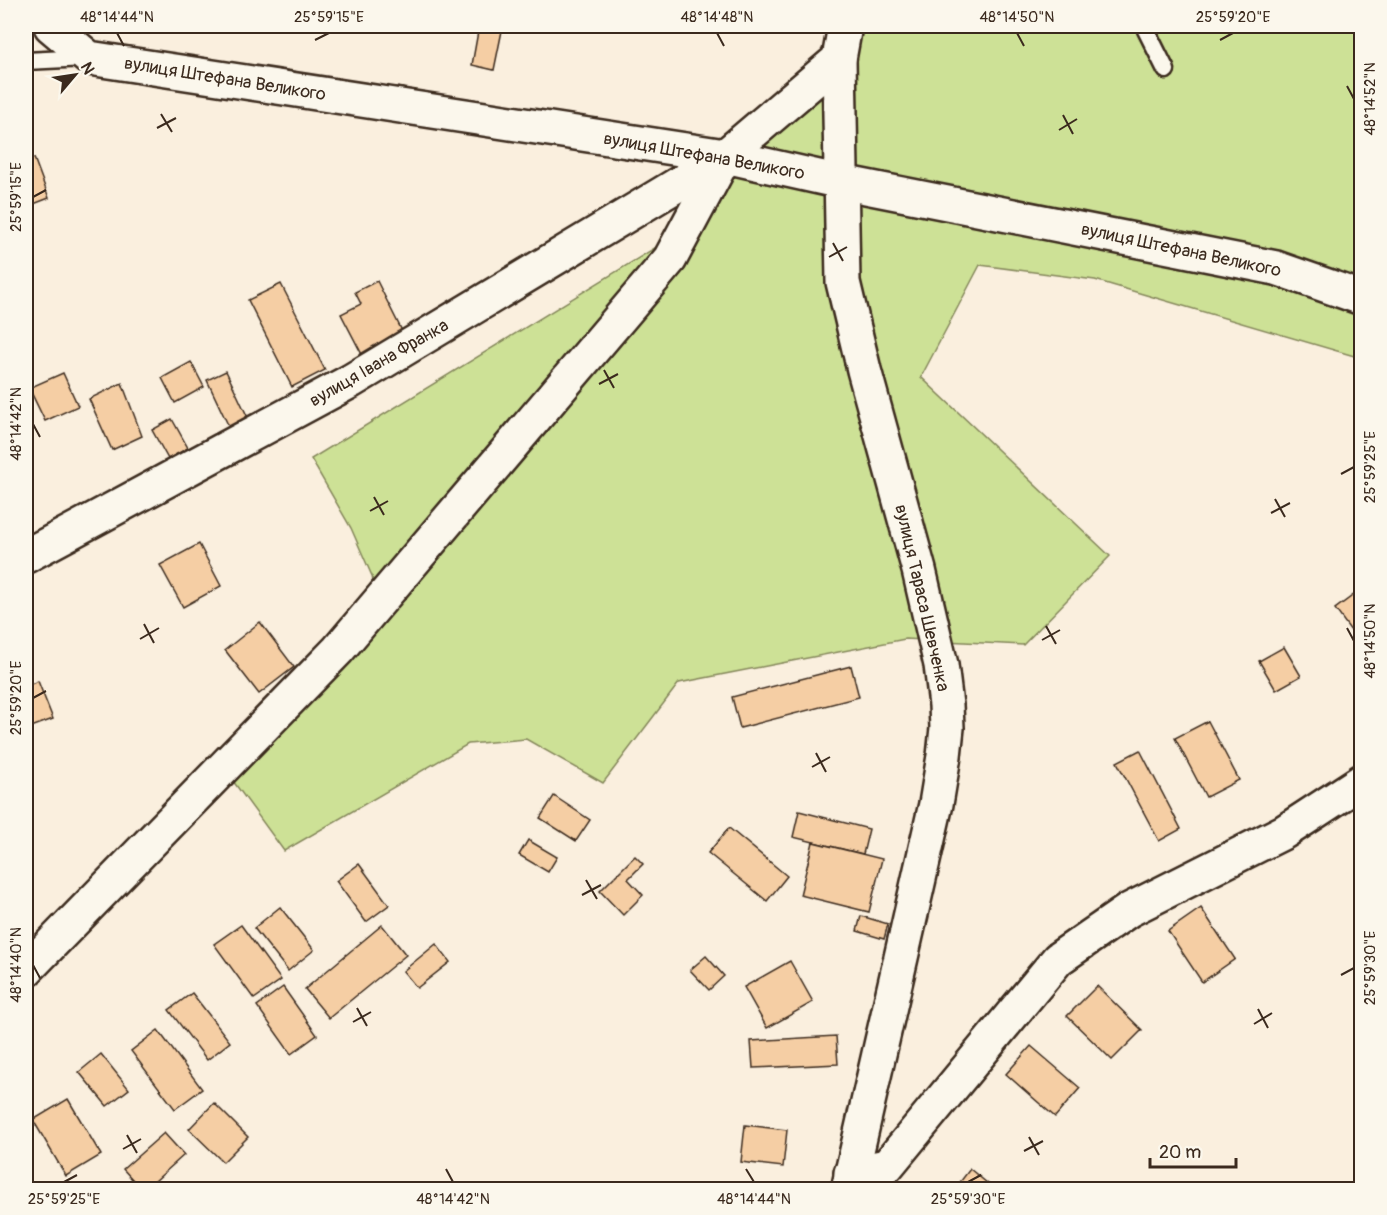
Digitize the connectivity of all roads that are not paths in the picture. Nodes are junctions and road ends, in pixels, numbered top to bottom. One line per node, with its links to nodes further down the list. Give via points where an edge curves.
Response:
1 (51, 26): 5 (street)
2 (93, 26): 5 (street)
3 (845, 26): 6 (street, вулиця Тараса Шевченка)
4 (1145, 26): 8 (lane)
5 (90, 58): 7 (lane); 9 (street, вулиця Штефана Великого)
6 (839, 59): 9 (street); 10 (street, вулиця Тараса Шевченка)
7 (26, 61)
8 (1166, 70)
9 (725, 156): 10 (street, вулиця Штефана Великого); 12 (street, вулиця Івана Франка, via 351,381); 14 (street, via 670,259 338,650)
10 (841, 182): 11 (street, вулиця Штефана Великого, via 1276,268); 15 (street, вулиця Тараса Шевченка, via 843,282 932,622 946,716 936,804)
11 (1362, 298)
12 (26, 556)
13 (1362, 781): 15 (street, via 1284,832 1129,910 1058,959 887,1166)
14 (26, 970)
15 (857, 1184)

